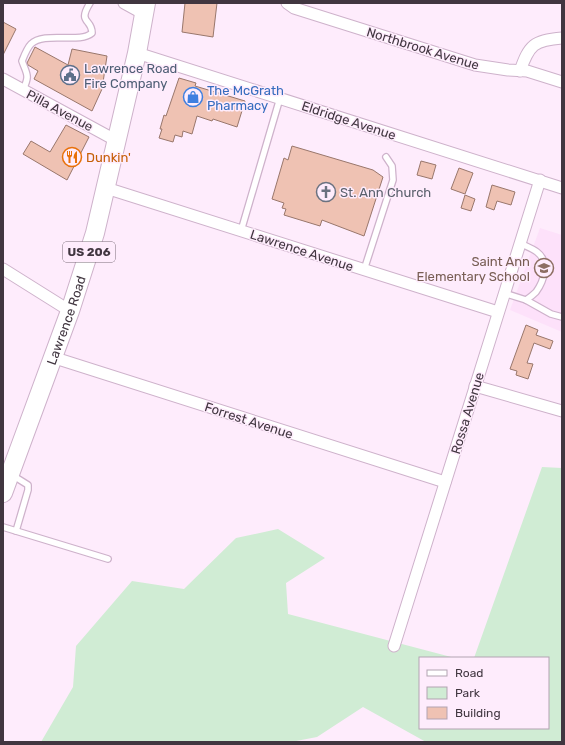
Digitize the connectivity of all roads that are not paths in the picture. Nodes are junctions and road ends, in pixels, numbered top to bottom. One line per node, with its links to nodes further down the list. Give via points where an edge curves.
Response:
1 (90, 3): 10 (lane, via 85,12 85,20 92,29 90,35 48,38 31,45 22,61 28,79)
2 (124, 3): 4 (street)
3 (287, 3): 7 (street, Northbrook Avenue, via 294,8 475,65)
4 (145, 8): 6 (main road, Lawrence Road / US 206)
5 (562, 38): 7 (street, via 541,41 532,46)
6 (137, 53): 11 (street, Eldridge Avenue); 12 (main road, Lawrence Road / US 206)
7 (520, 70): 9 (street, Northbrook Avenue)
8 (3, 80): 10 (street, Pilla Avenue)
9 (562, 82)
10 (23, 90): 12 (street, Pilla Avenue)
11 (280, 98): 14 (street, Eldridge Avenue); 17 (lane)
12 (117, 142): 15 (main road, Lawrence Road / US 206)
13 (386, 157): 20 (lane, via 392,166 393,180)
14 (540, 180): 16 (street, Eldridge Avenue); 18 (street, Rossa Avenue)
15 (106, 188): 17 (street, Lawrence Avenue); 23 (main road, Lawrence Road / US 206, via 95,233)
16 (562, 188)
17 (241, 231): 20 (street, Lawrence Avenue)
18 (520, 243): 21 (street, Rossa Avenue); 22 (lane, via 537,252 542,258 545,271 535,293)
19 (3, 269): 23 (street)
20 (364, 270): 24 (street, Lawrence Avenue)
21 (504, 293): 22 (lane); 24 (street, Rossa Avenue)
22 (526, 300): 25 (lane)
23 (70, 311): 26 (main road, Lawrence Road / US 206)
24 (498, 312): 27 (street, Rossa Avenue)
25 (562, 317)
26 (52, 358): 29 (main road, Lawrence Road / US 206); 30 (street, Forrest Avenue)
27 (475, 386): 28 (street); 30 (street, Rossa Avenue)
28 (562, 411)
29 (10, 474): 31 (main road, Lawrence Road / US 206); 33 (lane, via 28,485)
30 (445, 482): 35 (street, Rossa Avenue)
31 (3, 493)
32 (3, 527): 33 (lane)
33 (16, 531): 34 (lane)
34 (108, 559)
35 (394, 646)

